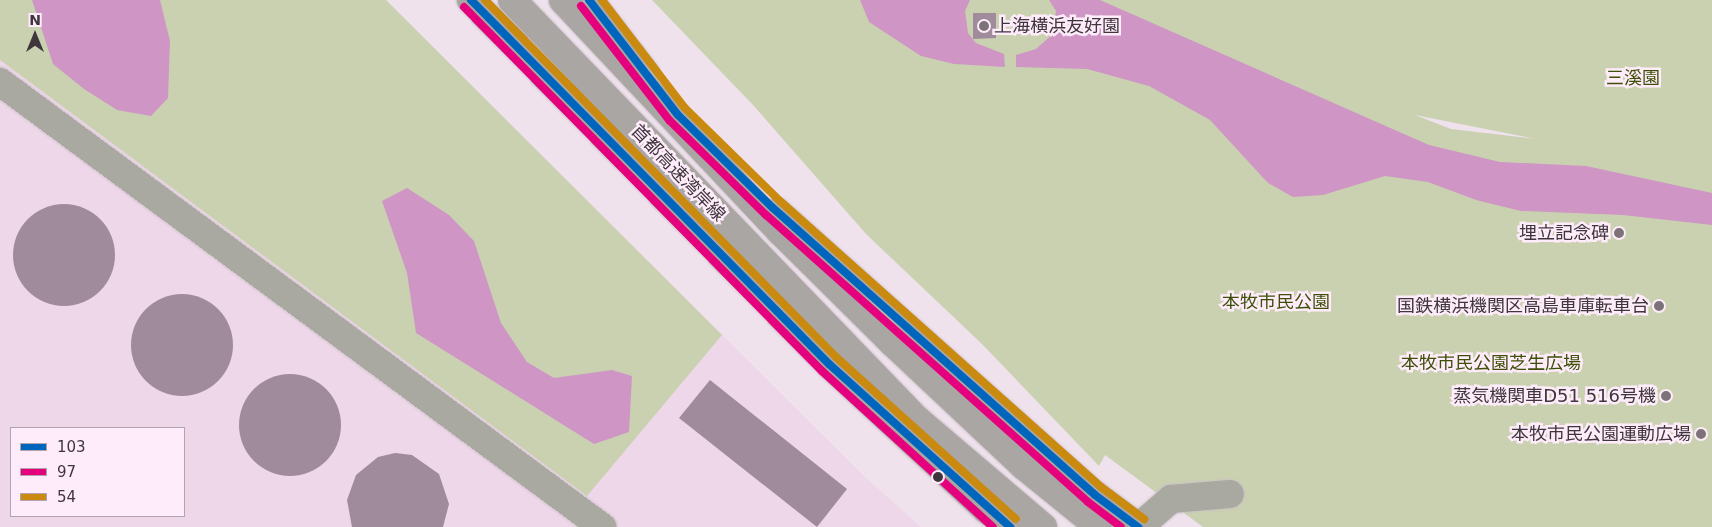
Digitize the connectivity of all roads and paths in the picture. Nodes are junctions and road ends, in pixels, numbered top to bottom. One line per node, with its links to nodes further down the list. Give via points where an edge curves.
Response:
1 (471, 0): 7 (highway)
2 (507, 0): 7 (highway)
3 (512, 0): 13 (highway, 首都高速湾岸線, via 916,419)
4 (564, 0): 5 (highway, bridge); 8 (highway, 首都高速湾岸線, bridge, via 780,231)
5 (590, 13): 10 (highway, via 678,115 773,208)
6 (0, 82): 11 (lane)
7 (627, 160): 12 (highway, via 829,364 986,509)
8 (892, 342): 15 (highway, 首都高速湾岸線, bridge, via 1024,466); 16 (highway, bridge, via 940,374 1028,456)
9 (1230, 494): 17 (lane, via 1171,499)
10 (1095, 495): 14 (lane); 17 (highway)
11 (602, 527)
12 (1010, 527)
13 (1043, 527)
14 (1072, 527)
15 (1099, 527)
16 (1119, 527)
17 (1139, 527)

